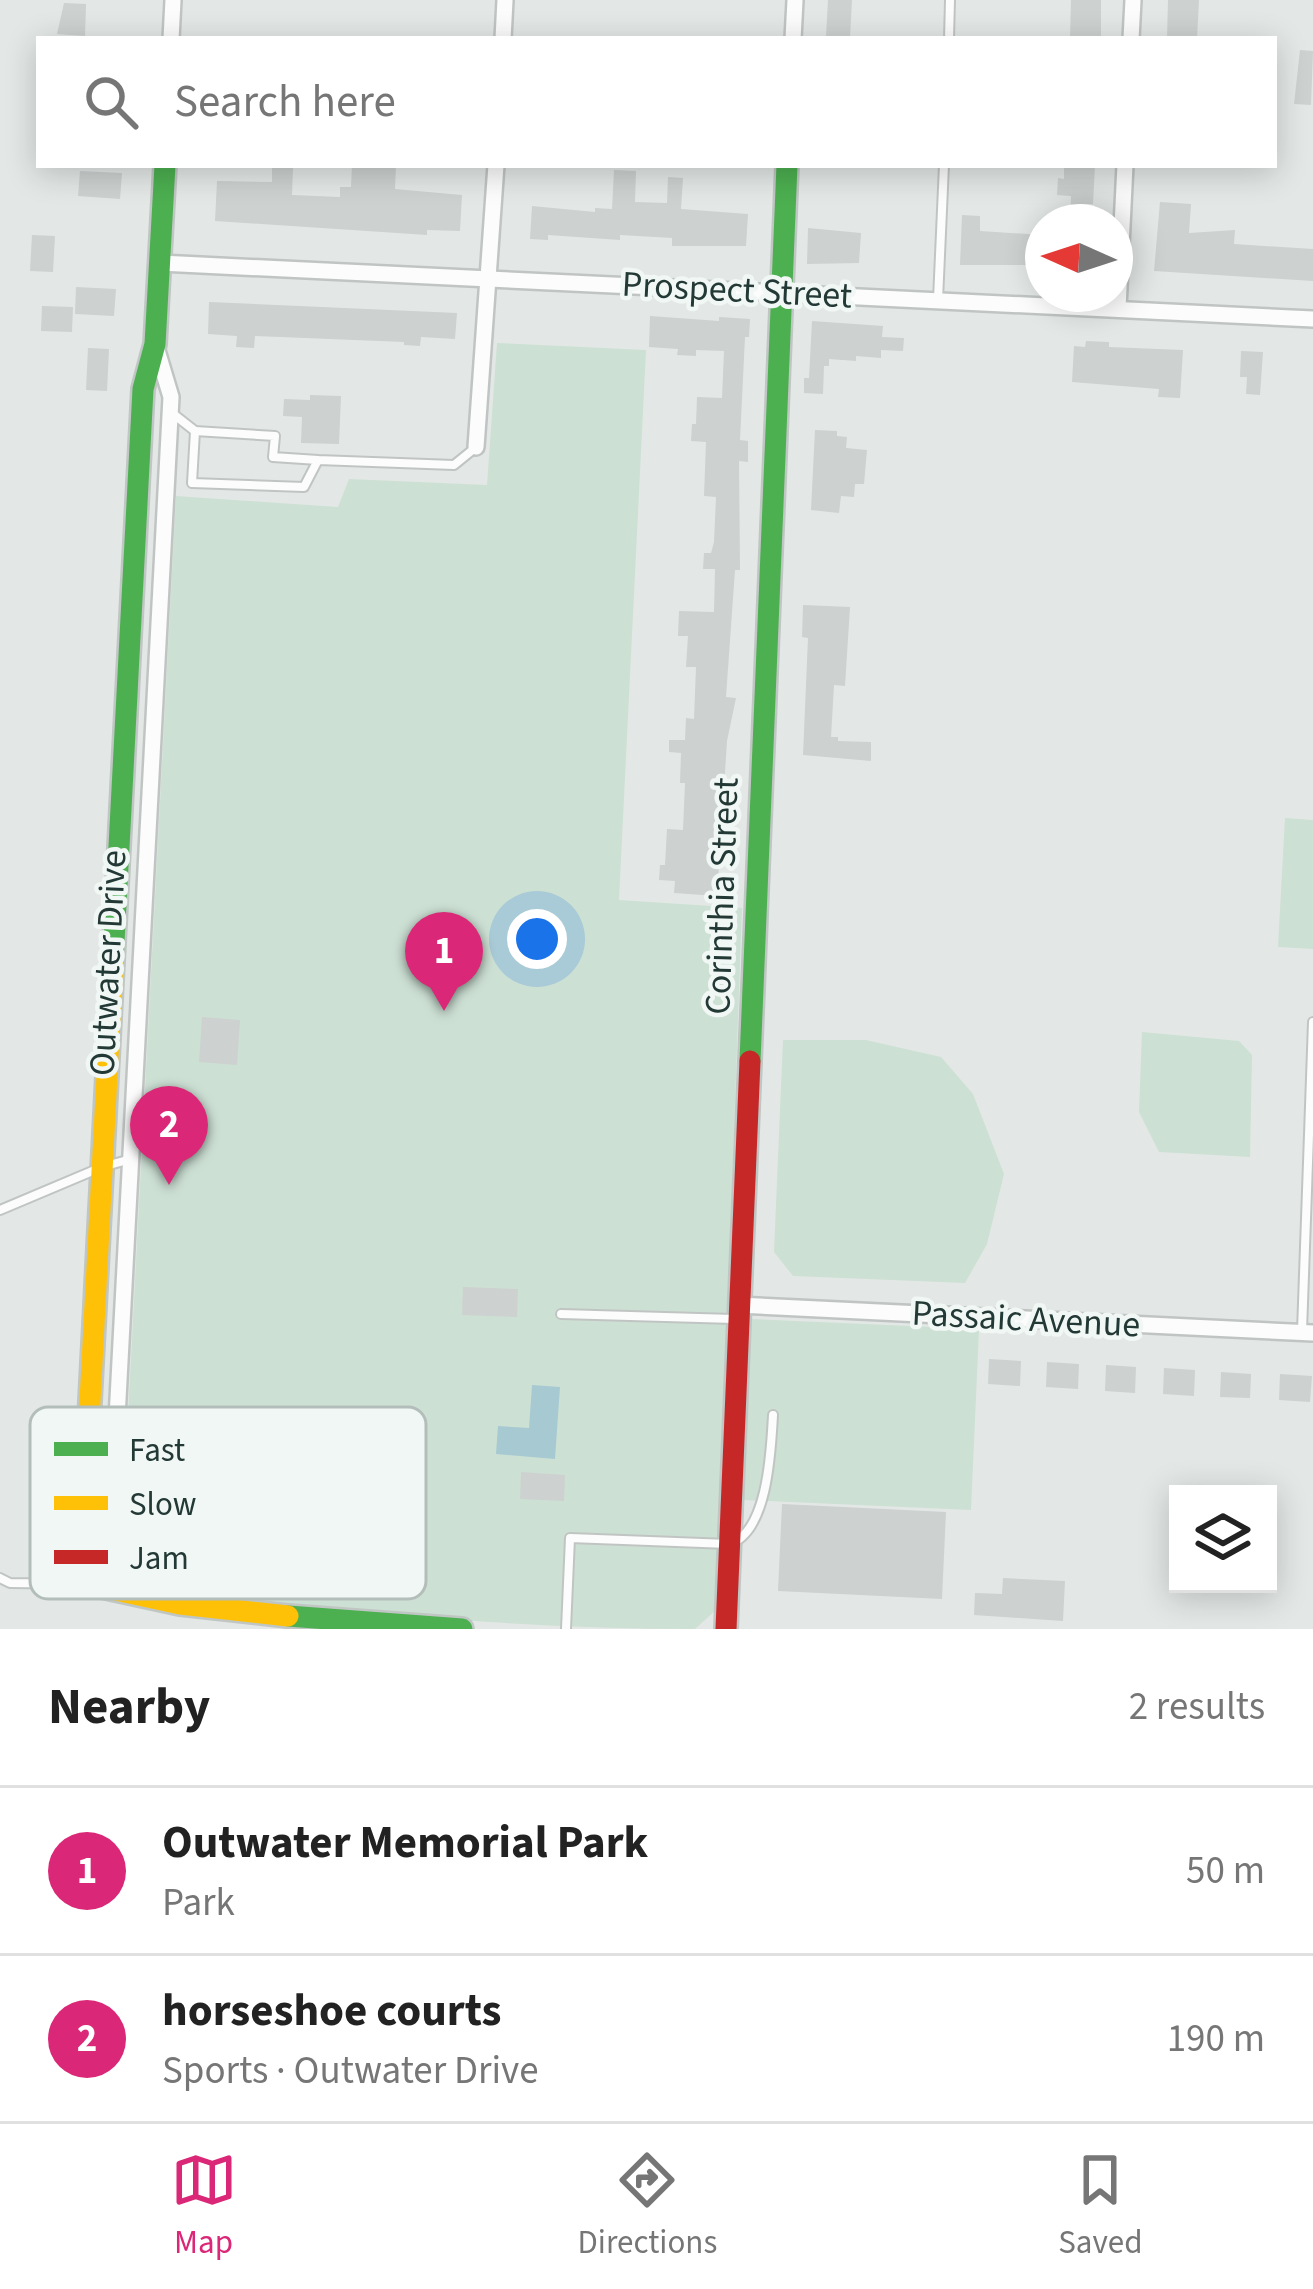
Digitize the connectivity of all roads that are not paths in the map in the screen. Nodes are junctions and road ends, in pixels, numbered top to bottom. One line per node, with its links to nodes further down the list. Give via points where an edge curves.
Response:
1 (173, 0): 6 (street)
2 (505, 0): 7 (street)
3 (795, 0): 8 (street)
4 (950, 0): 9 (lane)
5 (1133, 0): 10 (street)
6 (171, 36)
7 (503, 36)
8 (793, 36)
9 (949, 36)
10 (1131, 36)
11 (165, 168): 17 (street, Outwater Drive)
12 (496, 168): 18 (street)
13 (787, 168): 19 (street, Corinthia Street)
14 (944, 168): 20 (lane)
15 (1125, 168): 16 (street)
16 (1123, 204)
17 (160, 263): 18 (street, Prospect Street); 24 (street, Outwater Drive)
18 (490, 279): 19 (street, Prospect Street); 27 (street)
19 (780, 292): 20 (street, Prospect Street); 33 (street, Corinthia Street)
20 (938, 300): 21 (street, Prospect Street)
21 (1025, 304)
22 (1133, 309): 23 (street, Prospect Street)
23 (1313, 319)
24 (155, 344): 25 (street, Outwater Drive); 31 (street, Outwater Drive, via 142,389)
25 (170, 412): 26 (lane); 30 (street, Outwater Drive)
26 (195, 431): 28 (lane, via 275,436 273,457); 28 (lane, via 192,483 304,487)
27 (476, 447): 28 (lane, via 454,465)
28 (318, 460)
29 (1313, 1022): 35 (lane)
30 (131, 1159): 31 (lane); 37 (street, Outwater Drive)
31 (102, 1167): 32 (lane); 36 (street, Outwater Drive)
32 (0, 1210)
33 (738, 1312): 34 (lane); 35 (street, Passaic Avenue); 39 (street, Corinthia Street)
34 (562, 1314)
35 (1308, 1333)
36 (90, 1407)
37 (112, 1407)
38 (773, 1415): 39 (lane, via 771,1458 751,1531)
39 (729, 1544): 45 (lane, via 570,1538); 46 (street, Corinthia Street)
40 (0, 1578): 41 (lane)
41 (30, 1584)
42 (156, 1599): 43 (street)
43 (350, 1626): 44 (street)
44 (462, 1629)
45 (566, 1629)
46 (726, 1629)

